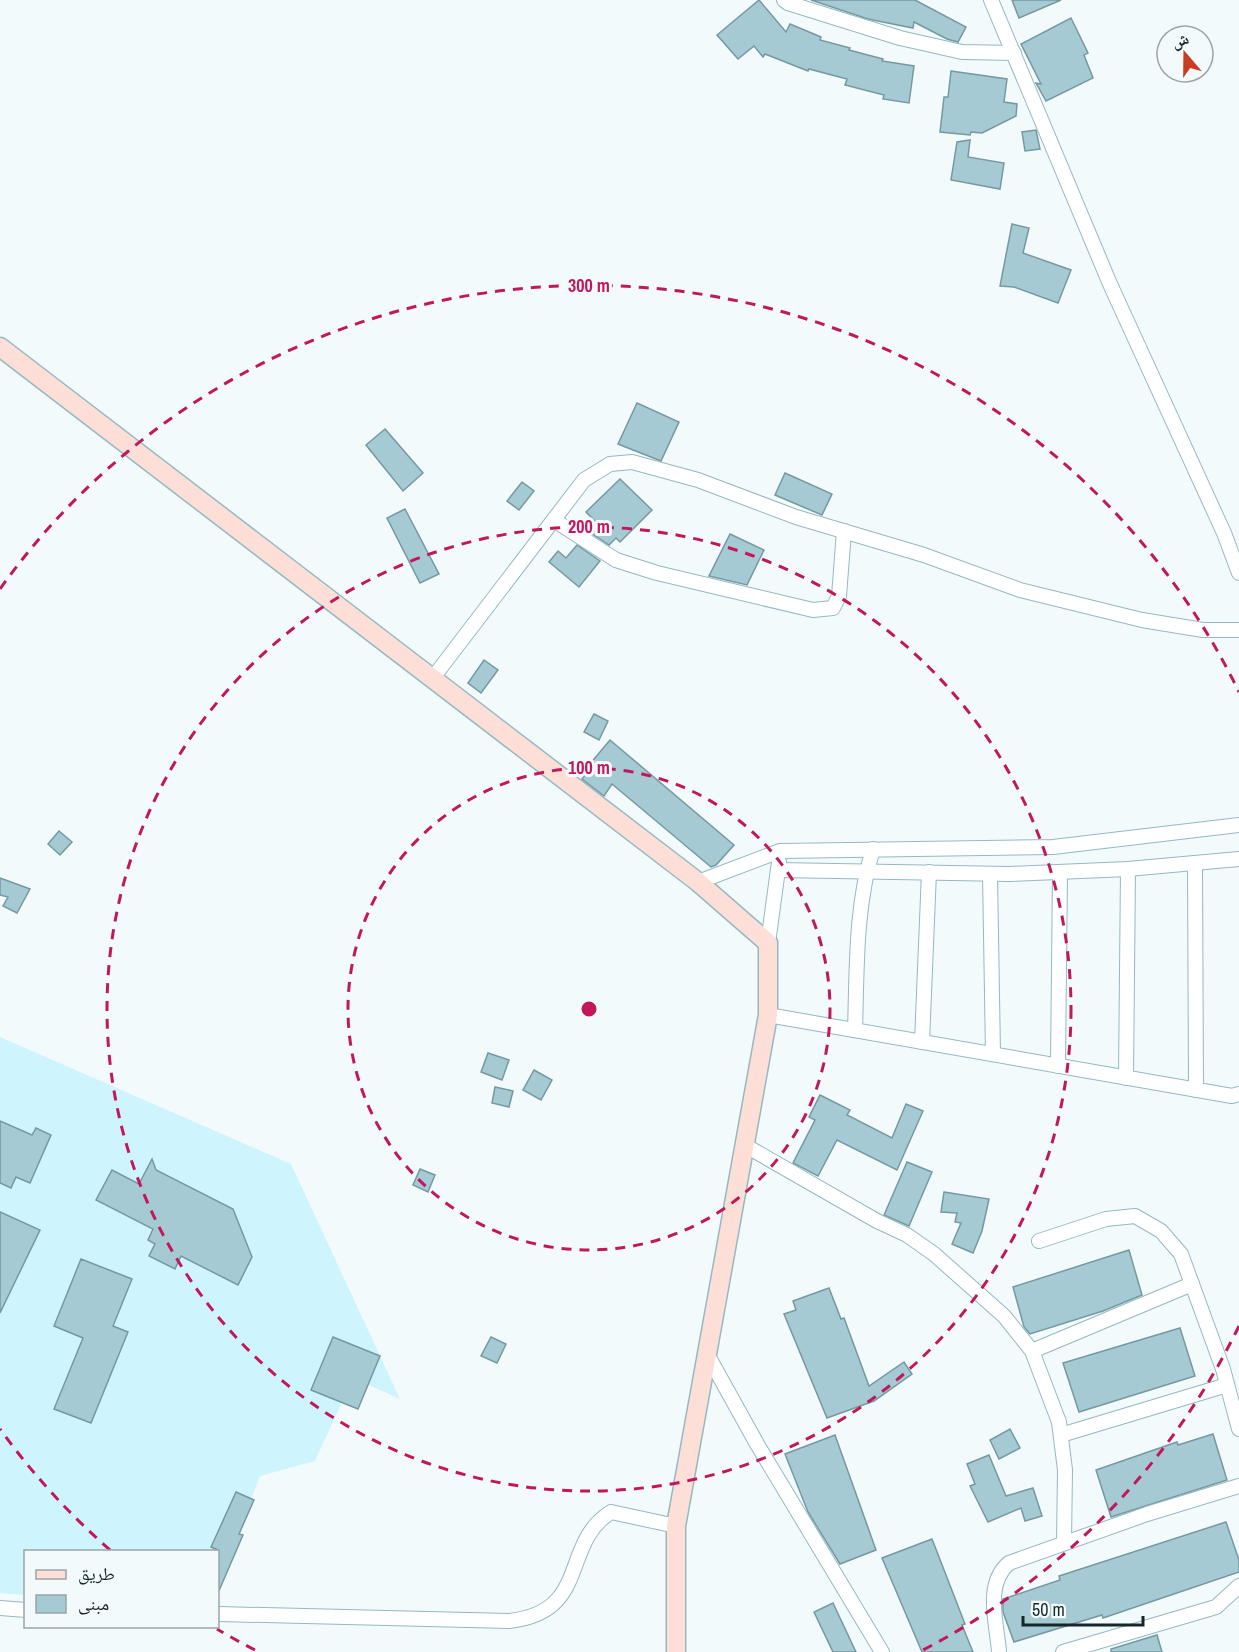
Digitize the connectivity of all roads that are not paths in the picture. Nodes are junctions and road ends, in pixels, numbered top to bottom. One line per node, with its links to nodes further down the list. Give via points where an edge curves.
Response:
1 (784, 0): 3 (street, via 900,38 962,52)
2 (991, 0): 3 (street)
3 (1014, 53): 7 (street, via 1110,284)
4 (0, 347): 9 (street)
5 (554, 520): 6 (street, via 584,480 610,464 632,462 698,480); 6 (street, via 616,560 813,610 833,608 839,596); 9 (street)
6 (844, 531): 8 (street, via 1020,590 1142,620 1203,630)
7 (1239, 573)
8 (1239, 630)
9 (432, 678): 21 (street)
10 (1239, 825): 11 (street, via 1053,847)
11 (873, 849): 12 (street); 17 (street)
12 (780, 851): 16 (street); 21 (street)
13 (1239, 860): 14 (street)
14 (1195, 863): 15 (street); 29 (street)
15 (1128, 869): 19 (street); 28 (street)
16 (778, 870): 17 (street); 22 (street)
17 (867, 870): 18 (street); 24 (street, via 859,932)
18 (929, 872): 20 (street); 25 (street)
19 (1060, 872): 20 (street); 27 (street)
20 (990, 874): 26 (street)
21 (698, 882): 22 (street)
22 (768, 943): 23 (street)
23 (768, 1015): 24 (street); 31 (street)
24 (855, 1030): 25 (street)
25 (921, 1042): 26 (street)
26 (993, 1054): 27 (street)
27 (1058, 1066): 28 (street)
28 (1126, 1078): 29 (street)
29 (1196, 1090): 30 (street)
30 (1239, 1094)
31 (746, 1146): 34 (street, via 907,1235 934,1254 1004,1316); 35 (street)
32 (1039, 1241): 33 (street, via 1106,1219 1135,1216 1161,1231 1181,1254)
33 (1192, 1284): 34 (street); 36 (street)
34 (1032, 1351): 38 (street)
35 (707, 1354): 40 (street); 47 (street)
36 (1227, 1385): 37 (street); 38 (street)
37 (1239, 1429)
38 (1061, 1436): 41 (street, via 1065,1470)
39 (1239, 1486): 41 (street)
40 (676, 1526): 45 (street, via 611,1512 593,1528 551,1608 530,1618 509,1621); 46 (street)
41 (1064, 1544): 48 (street, via 1009,1563 998,1572 993,1586)
42 (1239, 1586): 49 (street, via 1216,1607)
43 (0, 1608): 44 (street)
44 (24, 1610)
45 (219, 1614)
46 (676, 1652)
47 (882, 1652)
48 (999, 1652)
49 (1063, 1652)

